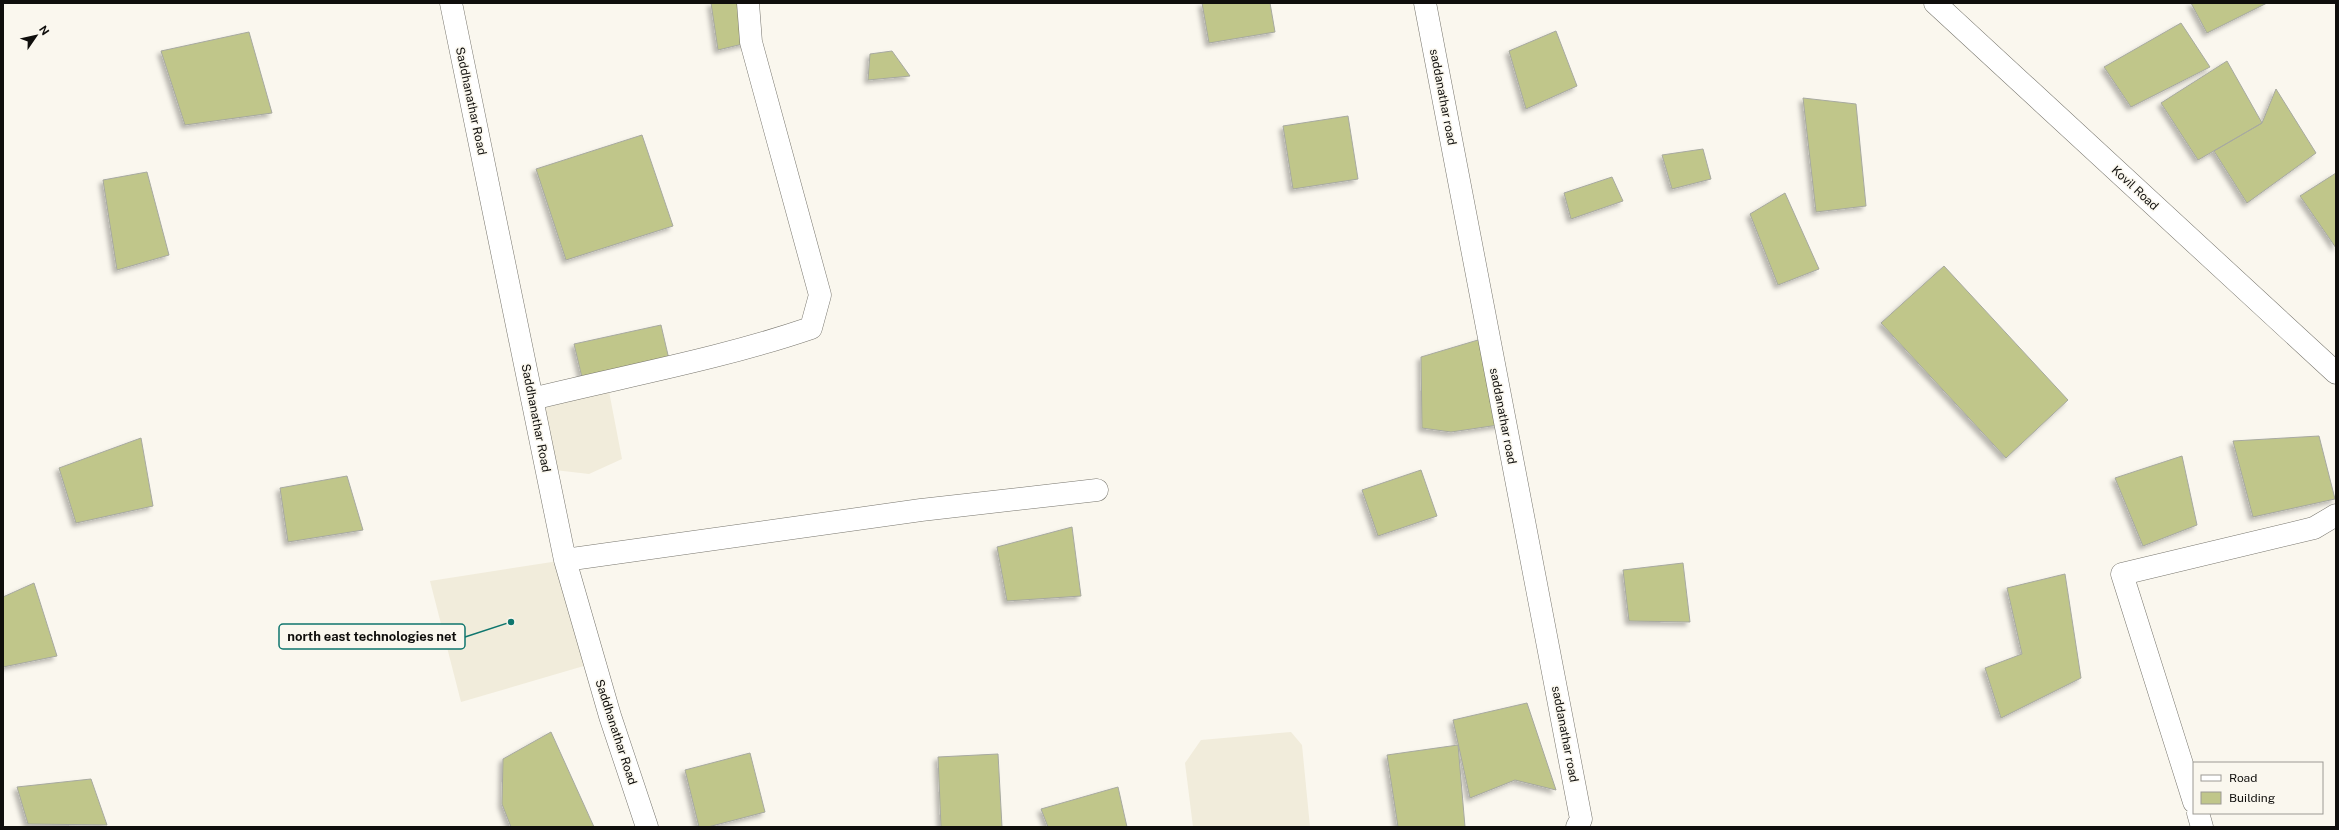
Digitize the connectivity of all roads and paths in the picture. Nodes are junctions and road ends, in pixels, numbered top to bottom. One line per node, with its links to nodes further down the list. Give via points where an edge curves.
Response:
1 (451, 3): 6 (street, Saddhanathar Road)
2 (748, 3): 6 (street, via 751,42 820,295 811,328 670,368)
3 (1425, 3): 13 (street, saddanathar road, via 1581,820)
4 (1935, 3): 5 (street, Kovil Road)
5 (2336, 373)
6 (532, 399): 9 (street, Saddhanathar Road)
7 (1097, 490): 9 (street, via 921,510)
8 (2336, 515): 10 (street, via 2314,528 2122,574)
9 (564, 560): 12 (street, Saddhanathar Road, via 610,716)
10 (2193, 799)
11 (2198, 814): 14 (street)
12 (647, 827)
13 (1577, 827)
14 (2202, 827)

